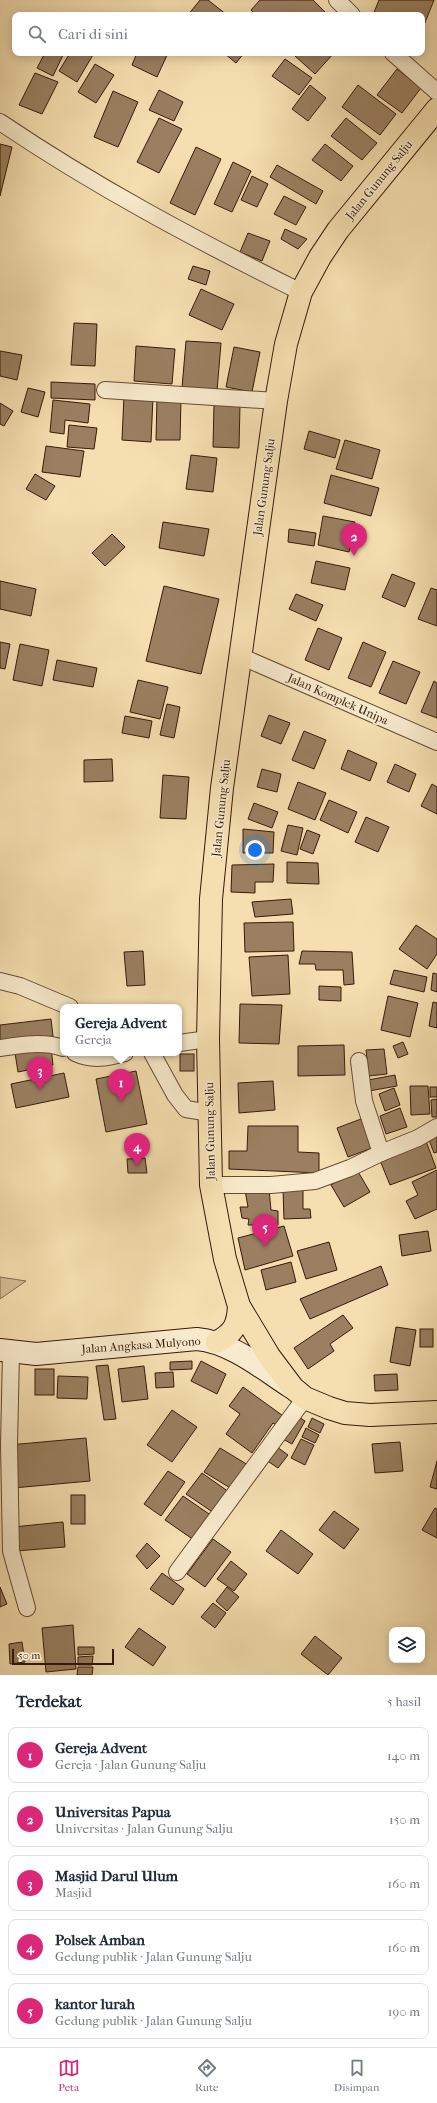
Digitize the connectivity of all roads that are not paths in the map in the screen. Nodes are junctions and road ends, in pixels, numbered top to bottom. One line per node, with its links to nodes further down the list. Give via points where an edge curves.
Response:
1 (337, 0): 2 (street)
2 (349, 12)
3 (396, 56): 4 (street)
4 (437, 92)
5 (437, 109): 7 (main road, Jalan Gunung Salju, via 338,230)
6 (0, 122): 7 (street, via 200,242)
7 (301, 292): 9 (main road, Jalan Gunung Salju, via 286,344)
8 (105, 390): 9 (street)
9 (276, 401): 10 (main road, Jalan Gunung Salju)
10 (240, 656): 11 (street, Jalan Komplek Unipa); 14 (main road, Jalan Gunung Salju, via 222,788 212,892)
11 (437, 742)
12 (0, 981): 13 (street, via 20,986)
13 (63, 1004)
14 (208, 1039): 15 (street); 22 (main road, Jalan Gunung Salju)
15 (182, 1043)
16 (60, 1047): 17 (street, via 52,1044)
17 (0, 1048)
18 (83, 1056): 19 (street)
19 (113, 1056)
20 (154, 1056): 22 (street, via 186,1108)
21 (359, 1061): 24 (street, via 364,1101)
22 (210, 1114): 25 (main road, Jalan Gunung Salju)
23 (437, 1126): 24 (street, via 418,1138)
24 (381, 1153): 25 (street, via 315,1181)
25 (211, 1185): 26 (main road, Jalan Gunung Salju, via 225,1259)
26 (239, 1306): 27 (main road, via 235,1328 227,1337); 29 (main road, Jalan Gunung Salju, via 269,1356)
27 (217, 1342): 28 (main road, Jalan Angkasa Mulyono, via 197,1339 36,1354); 29 (main road, Jalan Angkasa Mulyono)
28 (6, 1352): 32 (street, via 11,1552)
29 (299, 1393): 30 (main road, via 328,1408 345,1413 370,1415); 31 (street)
30 (437, 1412)
31 (177, 1572)
32 (27, 1608)

